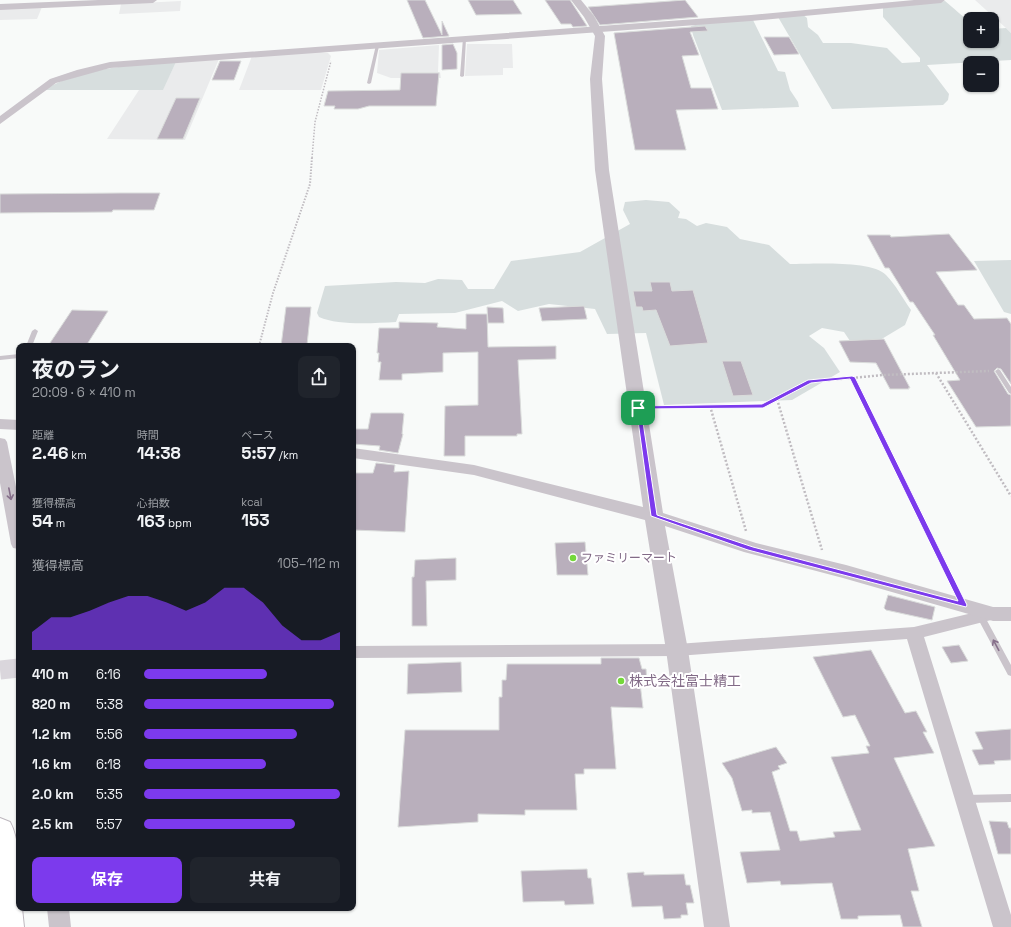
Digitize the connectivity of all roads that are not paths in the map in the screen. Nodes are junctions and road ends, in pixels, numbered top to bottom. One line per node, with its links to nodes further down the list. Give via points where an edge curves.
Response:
1 (153, 0): 4 (street)
2 (576, 0): 5 (street)
3 (941, 0): 5 (street)
4 (0, 7)
5 (597, 30): 6 (street); 21 (street, via 600,36 596,79 602,170)
6 (464, 39): 7 (street); 8 (lane)
7 (377, 46): 9 (lane); 10 (street, via 110,65 53,82)
8 (462, 76)
9 (369, 83)
10 (0, 121)
11 (35, 331): 12 (lane)
12 (30, 343)
13 (16, 356): 14 (lane)
14 (0, 358)
15 (998, 371): 16 (lane)
16 (1011, 392)
17 (0, 424): 18 (street)
18 (16, 424)
19 (0, 442): 22 (street, one-way to 22)
20 (356, 453): 21 (street, via 474,470)
21 (654, 516): 23 (street, via 751,548); 25 (street)
22 (16, 528)
23 (995, 615): 24 (street); 27 (lane, one-way to 23)
24 (914, 633): 25 (street); 29 (street)
25 (677, 650): 26 (street); 34 (street)
26 (356, 652)
27 (1011, 673)
28 (1011, 798): 29 (lane)
29 (965, 799): 35 (street)
30 (0, 830): 32 (highway)
31 (58, 911): 33 (street)
32 (8, 927)
33 (60, 927)
34 (717, 927)
35 (1004, 927)

